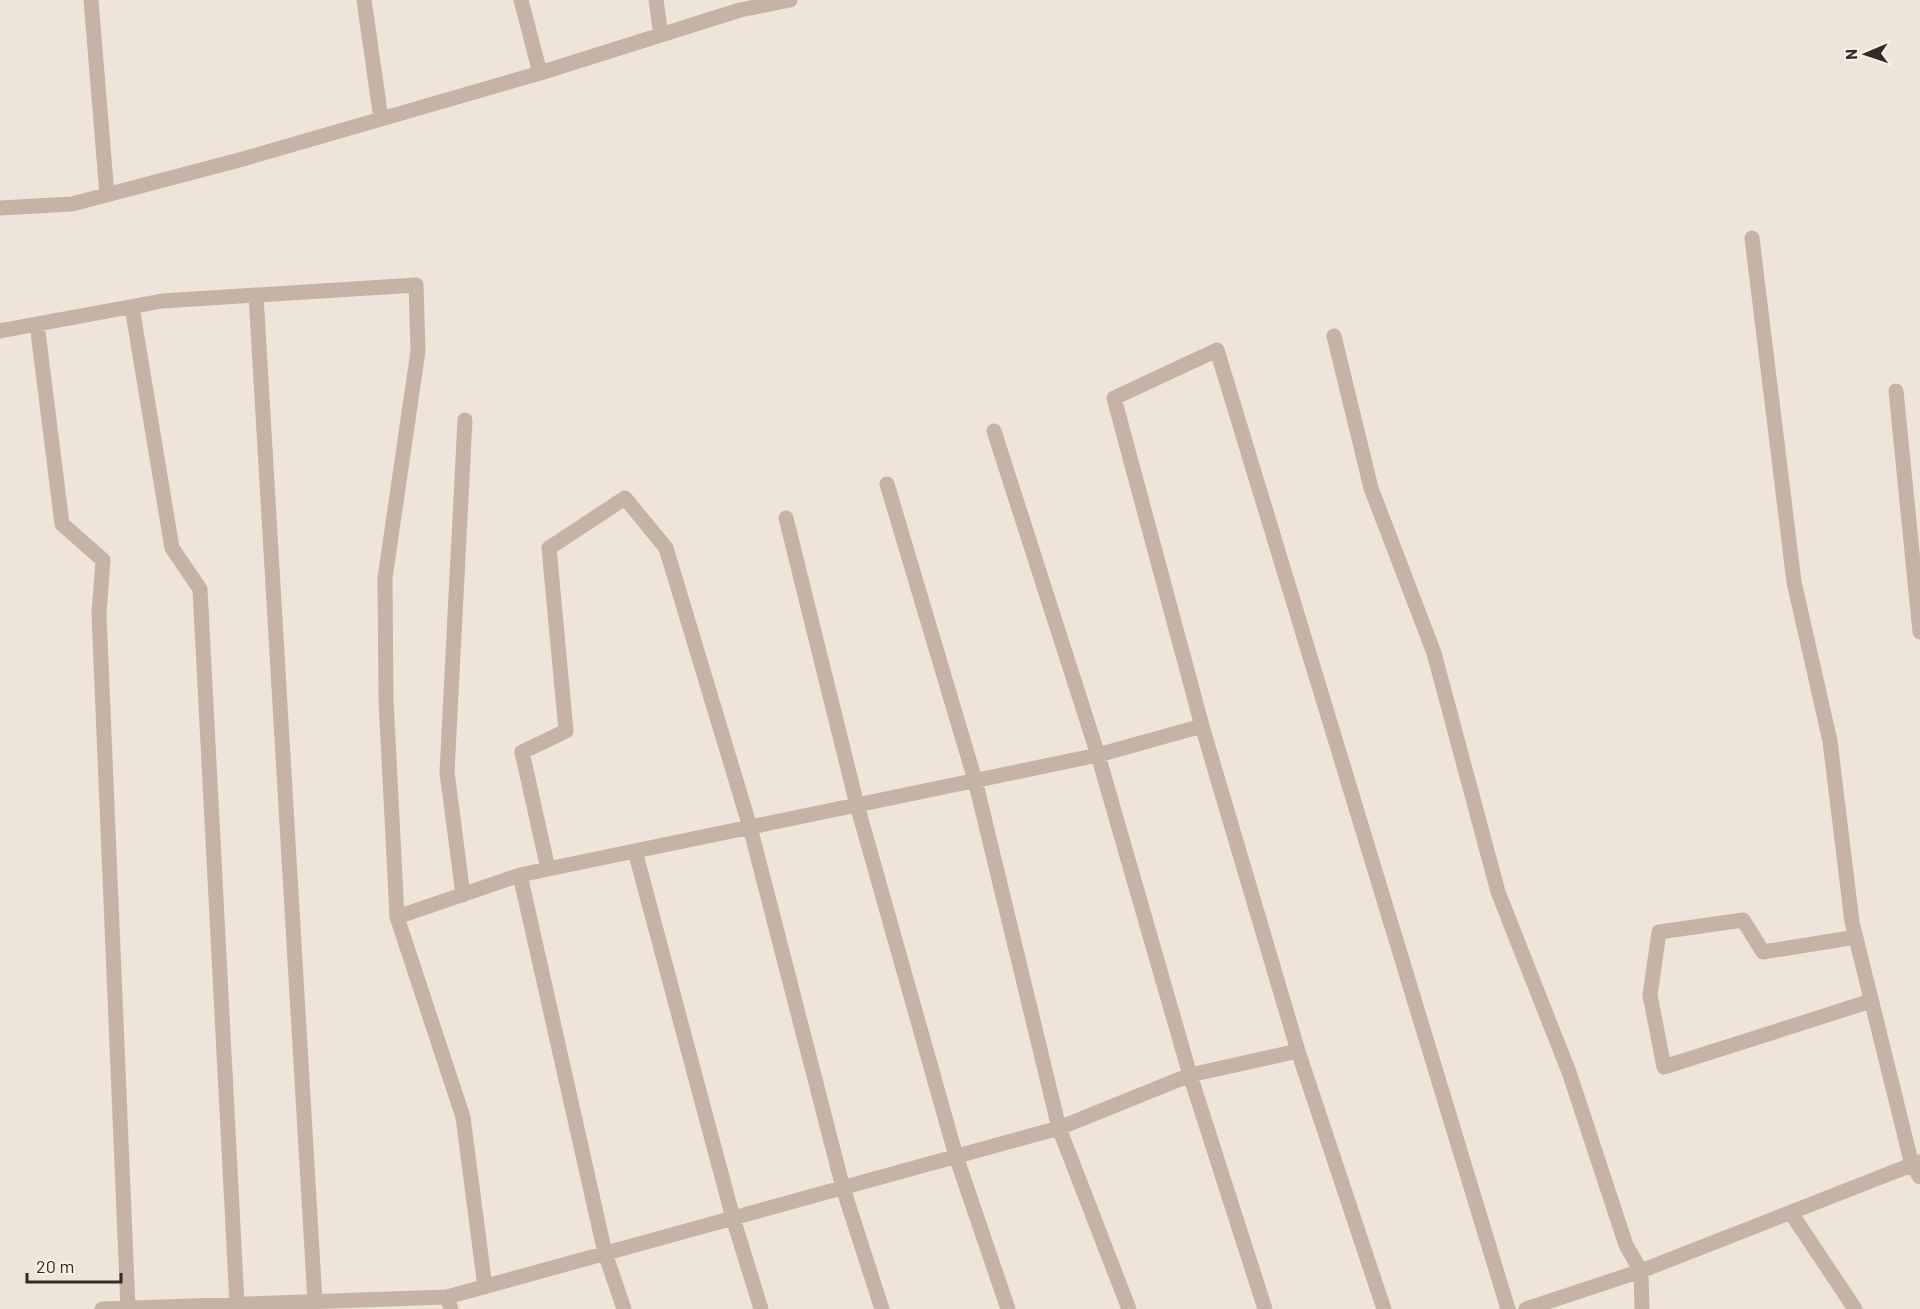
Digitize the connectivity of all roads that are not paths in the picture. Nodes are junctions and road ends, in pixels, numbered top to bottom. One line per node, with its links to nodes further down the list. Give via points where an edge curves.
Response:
1 (91, 0): 9 (street)
2 (364, 0): 8 (street)
3 (520, 0): 7 (street)
4 (656, 0): 6 (street)
5 (790, 0): 6 (street, via 740,10)
6 (661, 35): 7 (street)
7 (540, 73): 8 (street)
8 (381, 119): 9 (street)
9 (107, 195): 10 (street, via 72,204)
10 (0, 208)
11 (1752, 238): 33 (street, via 1794,582 1830,741)
12 (256, 295): 13 (street, via 162,301); 32 (street, via 416,285 418,351 385,578 386,700); 46 (street)
13 (132, 307): 14 (street); 48 (street, via 172,548 200,589)
14 (37, 324): 15 (street); 51 (street, via 62,524 103,560 99,614)
15 (0, 331)
16 (1334, 336): 44 (street, via 1371,489 1434,653 1498,892 1569,1072 1626,1245)
17 (1896, 391): 22 (street)
18 (465, 420): 31 (street, via 447,772)
19 (994, 431): 24 (street)
20 (887, 484): 25 (street)
21 (786, 518): 26 (street)
22 (1920, 632)
23 (1202, 726): 24 (street); 35 (street); 60 (street, via 1114,398 1217,350)
24 (1098, 755): 25 (street); 36 (street)
25 (975, 780): 26 (street); 37 (street)
26 (857, 805): 27 (street); 38 (street)
27 (750, 827): 28 (street); 29 (street, via 666,548 625,498 549,548 566,731 522,752); 40 (street)
28 (635, 851): 29 (street); 42 (street)
29 (548, 869): 30 (street)
30 (520, 875): 31 (street); 43 (street)
31 (463, 895): 32 (street)
32 (397, 917): 45 (street, via 463,1117)
33 (1856, 937): 34 (street); 34 (street, via 1762,951 1743,920 1659,932 1650,995 1664,1067)
34 (1871, 1001): 39 (street)
35 (1298, 1051): 36 (street); 59 (street)
36 (1190, 1075): 37 (street); 58 (street)
37 (1059, 1128): 38 (street); 57 (street)
38 (956, 1156): 40 (street); 56 (street)
39 (1917, 1168): 41 (street)
40 (843, 1188): 42 (street); 55 (street)
41 (1791, 1213): 44 (street); 63 (street)
42 (733, 1218): 43 (street); 54 (street)
43 (605, 1254): 45 (street); 53 (street)
44 (1641, 1271): 61 (street); 62 (street)
45 (485, 1287): 47 (street)
46 (315, 1302): 48 (street); 49 (street)
47 (449, 1303): 49 (street)
48 (237, 1304): 50 (street)
49 (342, 1305)
50 (201, 1307): 51 (street)
51 (128, 1308): 52 (street)
52 (102, 1309)
53 (624, 1309)
54 (761, 1309)
55 (882, 1309)
56 (1008, 1309)
57 (1129, 1309)
58 (1266, 1309)
59 (1384, 1309)
60 (1508, 1309)
61 (1526, 1309)
62 (1642, 1309)
63 (1855, 1309)

